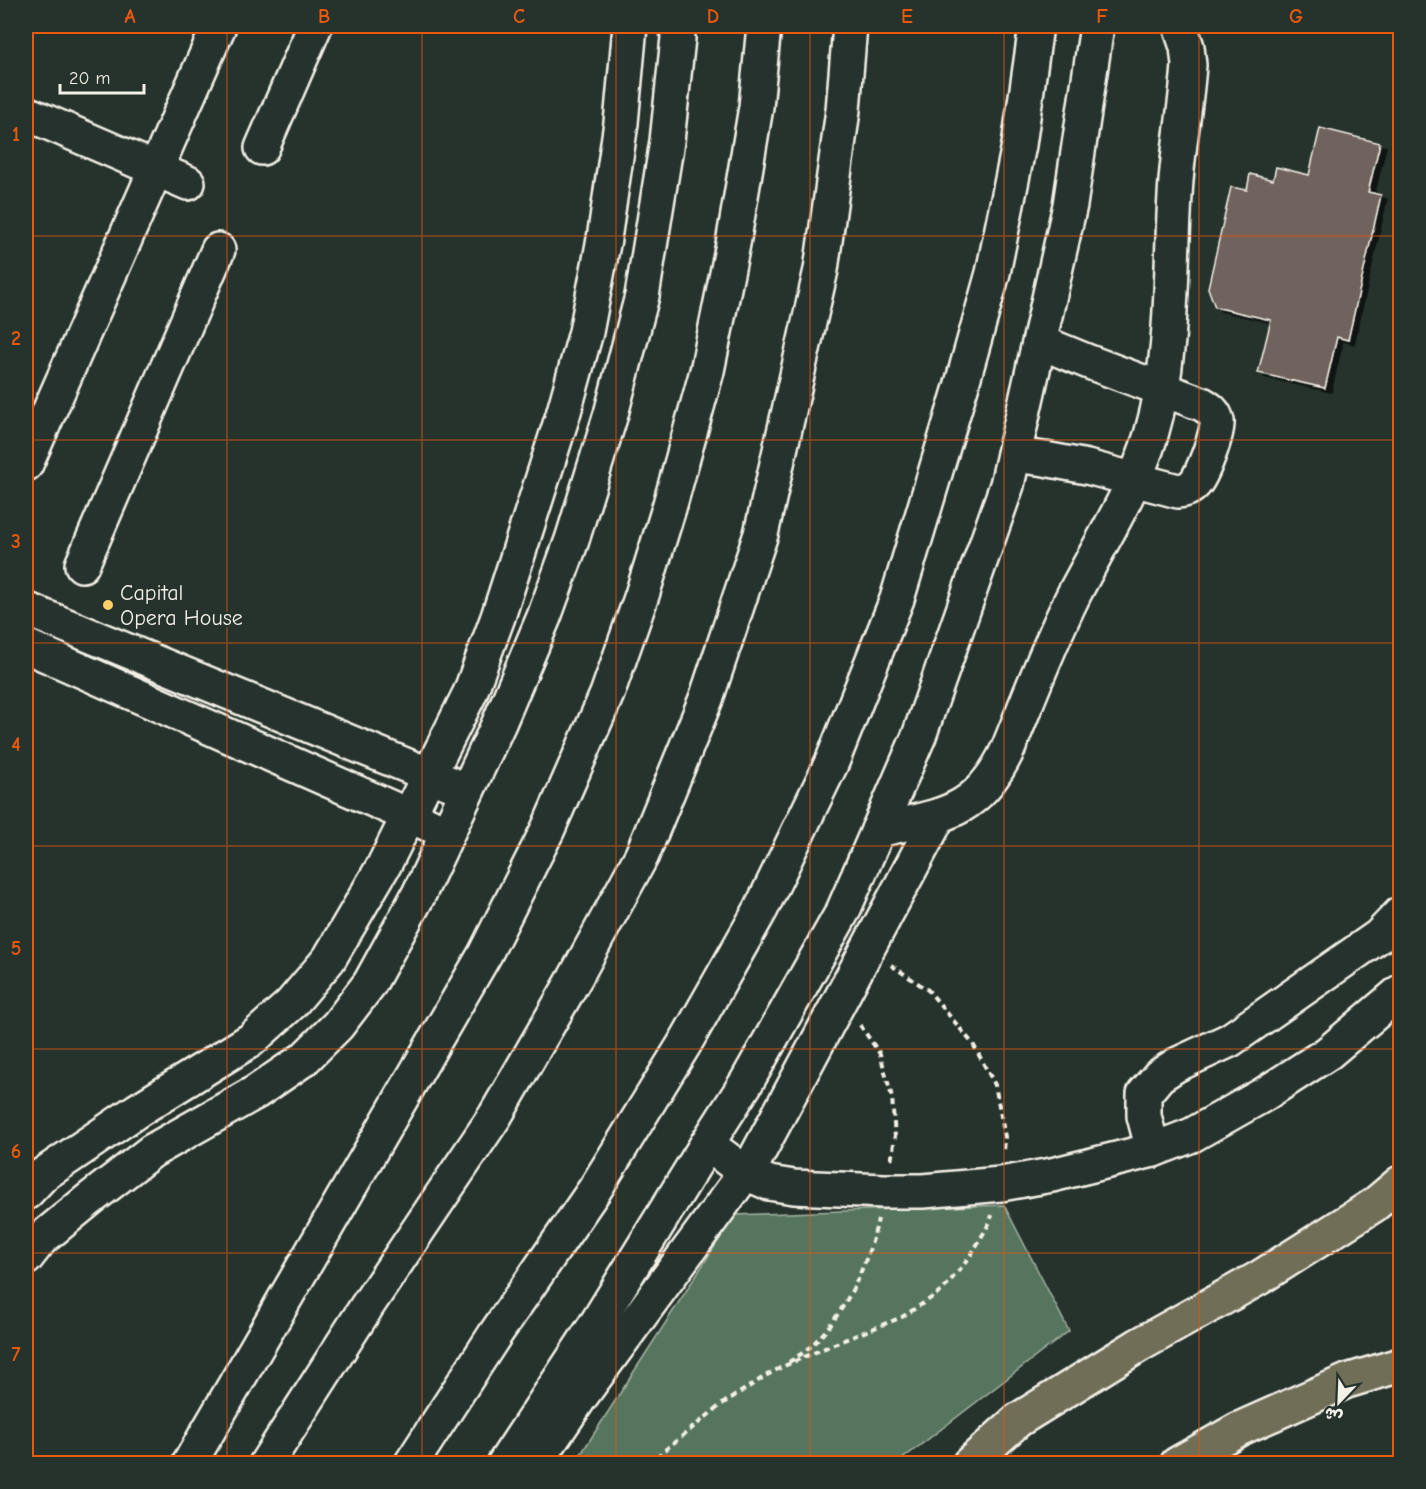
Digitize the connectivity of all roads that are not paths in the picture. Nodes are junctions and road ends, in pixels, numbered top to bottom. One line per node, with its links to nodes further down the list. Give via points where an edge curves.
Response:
1 (219, 26): 12 (street)
2 (315, 26): 11 (street)
3 (630, 26): 24 (street, via 621,123 586,332 498,616 470,693)
4 (677, 26): 25 (street, via 667,141 642,296 611,414 544,617)
5 (764, 26): 39 (street, via 754,119 707,371 669,508 608,694 548,829 485,954)
6 (850, 26): 40 (street, via 821,270 761,534 702,710 642,855 570,988 495,1116)
7 (1036, 26): 41 (street, via 1019,145 987,295 897,599 832,762 761,909 685,1043 595,1189)
8 (1097, 26): 15 (street, via 1070,205)
9 (1180, 26): 16 (street, via 1189,65 1175,192 1169,336)
10 (26, 114): 12 (street)
11 (262, 148)
12 (155, 170): 13 (street); 18 (street)
13 (188, 183)
14 (218, 250): 20 (street)
15 (1040, 342): 16 (street); 17 (street)
16 (1162, 388): 19 (street, via 1151,435); 19 (street, via 1208,407 1216,416 1216,435 1197,482 1185,490)
17 (1014, 455): 19 (street, via 1066,462); 28 (street, via 919,736)
18 (26, 464)
19 (1134, 479): 27 (street, via 1059,626 1000,767 973,798)
20 (82, 565)
21 (26, 609): 22 (street)
22 (60, 616): 23 (street); 24 (street)
23 (34, 660): 26 (street)
24 (429, 774): 25 (street); 26 (street)
25 (467, 791): 29 (street)
26 (409, 816): 29 (street); 36 (street, via 329,959 291,1004 251,1040 138,1110 44,1174)
27 (938, 817): 28 (street); 34 (street)
28 (878, 830): 32 (street, via 843,911)
29 (448, 832): 37 (street, via 370,983 338,1025 304,1059 256,1092 152,1151 41,1239)
30 (1401, 914): 33 (street, via 1379,936 1230,1040 1159,1076 1144,1094 1144,1116)
31 (1401, 992): 33 (street, via 1328,1053 1263,1095 1192,1135)
32 (707, 1144): 34 (street); 42 (street)
33 (1153, 1150): 34 (street, via 1052,1175 924,1191 794,1187 769,1183)
34 (746, 1173): 43 (street)
35 (1401, 1183): 44 (highway, via 1374,1205 1259,1278 1139,1345 1018,1420)
36 (26, 1192)
37 (26, 1258)
38 (1401, 1365): 45 (highway, via 1347,1381 1239,1428)
39 (189, 1464)
40 (266, 1464)
41 (411, 1464)
42 (504, 1464)
43 (535, 1464)
44 (969, 1464)
45 (1177, 1464)

